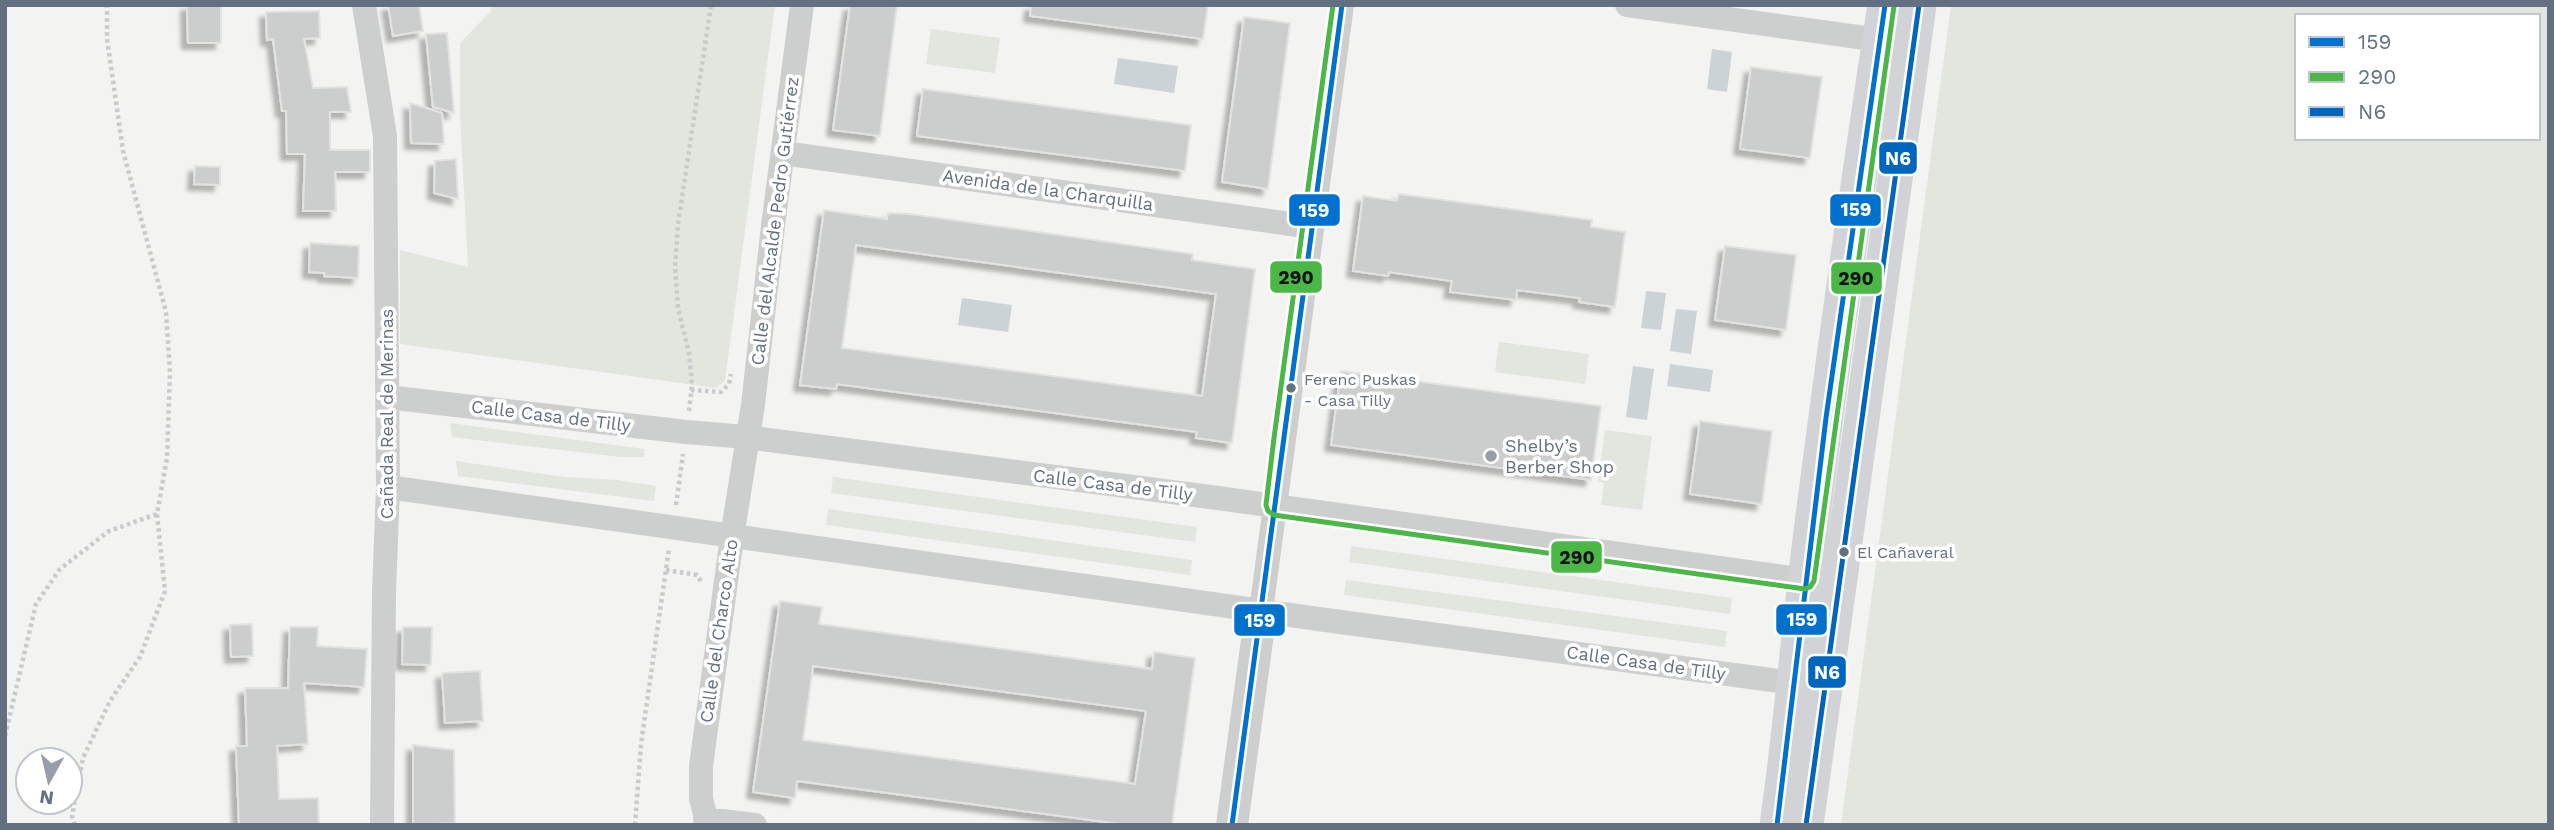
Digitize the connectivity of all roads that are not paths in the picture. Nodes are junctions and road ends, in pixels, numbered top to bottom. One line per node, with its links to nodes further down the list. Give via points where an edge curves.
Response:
1 (364, 5): 11 (street, Cañada Real de Merinas, via 385,136)
2 (802, 5): 9 (street, Calle del Alcalde Pedro Gutiérrez)
3 (1342, 5): 10 (street)
4 (1628, 5): 7 (street)
5 (1885, 5): 7 (main road)
6 (1919, 5): 8 (main road)
7 (1880, 40): 8 (street); 16 (main road)
8 (1914, 45): 16 (main road)
9 (783, 153): 10 (street, Avenida de la Charquilla); 12 (street, Calle del Alcalde Pedro Gutiérrez)
10 (1312, 226): 14 (street)
11 (387, 397): 12 (street, Calle Casa de Tilly); 13 (street, Cañada Real de Merinas)
12 (746, 437): 14 (street, Calle Casa de Tilly); 15 (street, Calle del Charco Alto)
13 (388, 487): 15 (street, Calle Casa de Tilly); 20 (street, Cañada Real de Merinas)
14 (1275, 506): 16 (street, Calle Casa de Tilly); 17 (street)
15 (732, 537): 17 (street, Calle Casa de Tilly); 19 (street, Calle del Charco Alto, via 701,766 701,799)
16 (1821, 582): 18 (main road)
17 (1261, 611): 18 (street, Calle Casa de Tilly); 22 (street)
18 (1808, 685): 23 (main road, via 1787,752); 24 (main road)
19 (707, 822): 21 (street)
20 (382, 825)
21 (755, 825)
22 (1232, 825)
23 (1777, 825)
24 (1806, 825)

